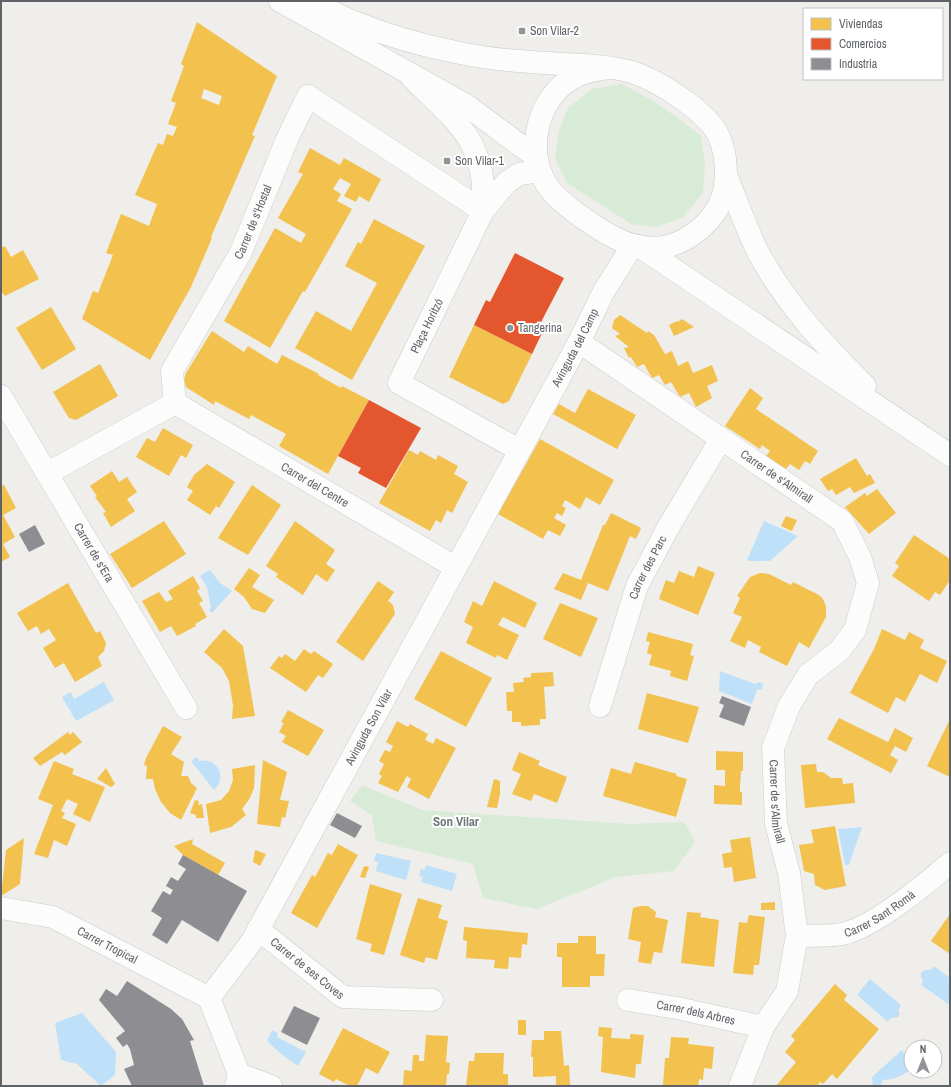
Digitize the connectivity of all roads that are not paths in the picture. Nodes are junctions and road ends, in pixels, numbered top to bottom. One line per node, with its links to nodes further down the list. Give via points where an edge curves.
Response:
1 (280, 1): 4 (street)
2 (310, 1): 3 (street, via 385,34 462,53 528,62)
3 (609, 68): 5 (street, via 570,79 548,102 536,137); 6 (street, via 632,72 656,82 699,112 719,136)
4 (405, 72): 5 (street, via 466,105); 7 (street, via 460,125 474,146 482,173)
5 (538, 164): 7 (street, Plaça Horitzó, via 506,183); 8 (street, via 547,185 560,200 614,237)
6 (726, 174): 8 (street, via 725,188 718,208 695,232 667,247); 12 (street, via 759,254 802,319)
7 (482, 211): 11 (street, Carrer de s'Hostal, via 308,96 288,137 241,252 172,371); 14 (street, Plaça Horitzó, via 399,383)
8 (636, 246): 9 (street, Avinguda del Camp, via 604,291); 12 (street)
9 (579, 342): 13 (street, Carrer de s'Almirall); 14 (street, Avinguda del Camp)
10 (1, 396): 16 (street, Carrer de s'Era)
11 (175, 403): 16 (street); 17 (street, Carrer del Centre)
12 (900, 421): 15 (street)
13 (721, 440): 18 (street, Carrer des Parc, via 669,526 637,586); 23 (street, Carrer de s'Almirall, via 842,521 860,557 868,583 855,630 839,651 808,675 789,706 773,748 776,824 789,873)
14 (519, 450): 17 (street, Avinguda Son Vilar)
15 (950, 456)
16 (48, 473): 19 (street, Carrer de s'Era)
17 (454, 567): 22 (street, Avinguda Son Vilar)
18 (600, 706)
19 (186, 708)
20 (950, 864): 23 (street, Carrer Sant Romà, via 872,921 846,934)
21 (1, 908): 24 (street, Carrer Tropical, via 53,917)
22 (258, 929): 24 (street, Avinguda Son Vilar, via 252,941); 25 (street, Carrer de ses Coves, via 343,997)
23 (797, 936): 27 (street, Carrer de s'Almirall, via 786,991)
24 (209, 998): 28 (street)
25 (432, 1000)
26 (628, 1000): 27 (street, Carrer dels Arbres)
27 (763, 1027): 30 (street, Carrer de s'Almirall)
28 (237, 1080): 29 (street)
29 (271, 1086)
30 (740, 1086)

